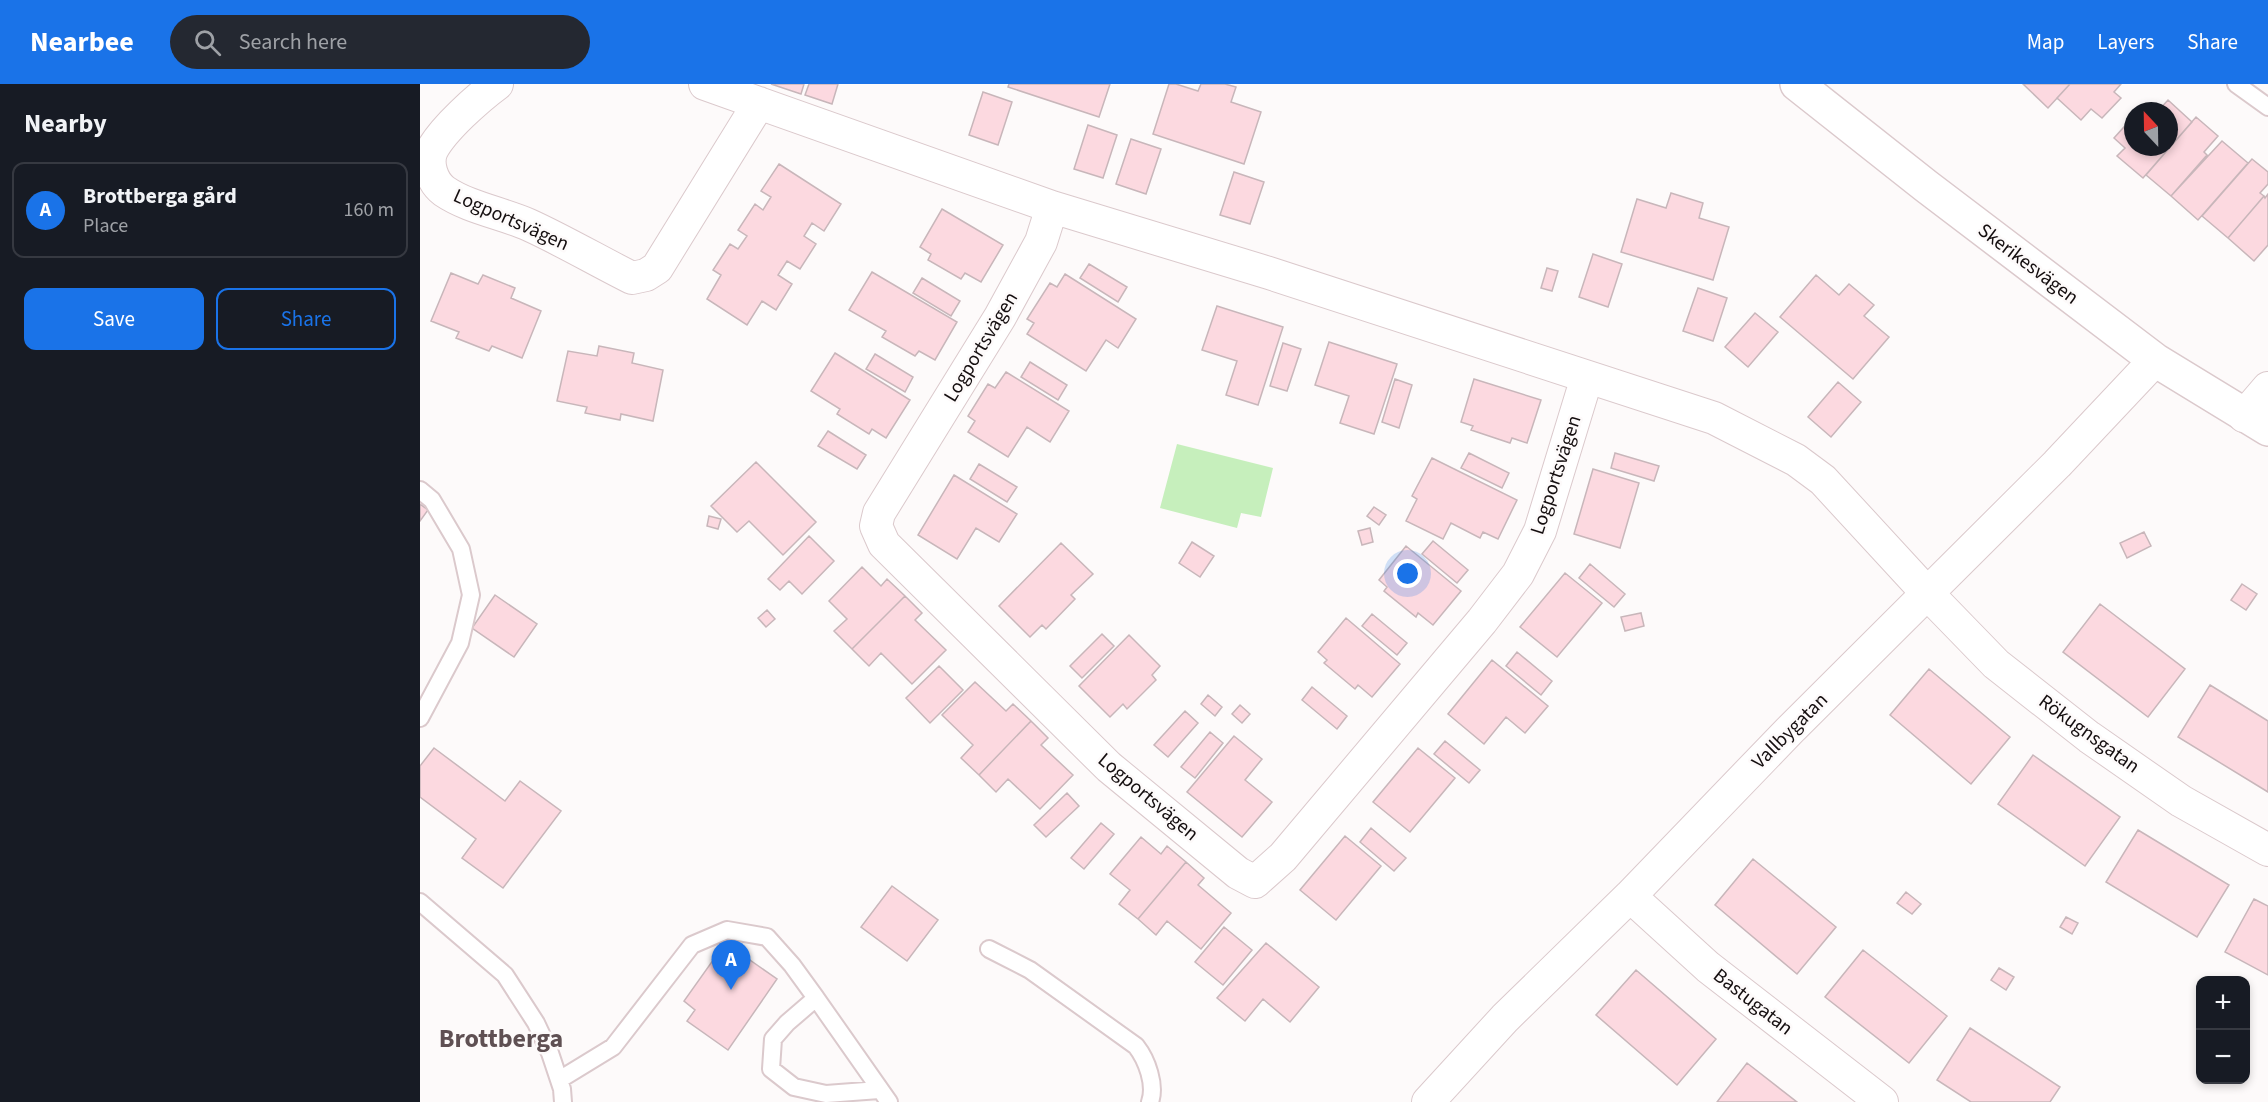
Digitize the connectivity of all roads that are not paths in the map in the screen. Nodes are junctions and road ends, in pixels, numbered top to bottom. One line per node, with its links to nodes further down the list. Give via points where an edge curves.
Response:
1 (496, 84): 5 (street, Logportsvägen, via 449,128 431,151 430,172 442,190 529,225 632,278 657,268)
2 (705, 84): 5 (street)
3 (2236, 84): 6 (lane)
4 (1804, 86): 8 (street, Skerikesvägen, via 1926,186)
5 (759, 103): 7 (street)
6 (2268, 107)
7 (1052, 207): 9 (street); 9 (street, Logportsvägen, via 1041,242 879,513 876,526 884,544 1109,767 1238,873 1255,882 1283,857 1518,574 1540,531)
8 (2155, 360): 11 (street, Skerikesvägen); 13 (street, Vallbygatan)
9 (1587, 377): 13 (street, via 1714,418 1796,460 1823,480)
10 (2268, 388): 11 (street)
11 (2256, 423)
12 (420, 490): 14 (lane, via 432,500 461,549 471,595 460,643)
13 (1928, 594): 15 (street, Rökugnsgatan, via 1996,664 2089,737 2181,801); 16 (street, Vallbygatan)
14 (420, 718)
15 (2268, 850)
16 (1630, 896): 24 (street, Vallbygatan, via 1505,1018); 25 (street, Bastugatan, via 1708,967)
17 (420, 902): 20 (lane, via 506,975 536,1023)
18 (989, 949): 23 (lane, via 1030,970 1136,1046 1149,1070)
19 (816, 998): 20 (lane, via 767,938 727,930 692,945 613,1047); 21 (lane); 21 (lane, via 773,1039 771,1069 794,1087 826,1094)
20 (559, 1080): 22 (lane)
21 (884, 1096)
22 (563, 1102)
23 (1150, 1102)
24 (1428, 1102)
25 (1882, 1102)

